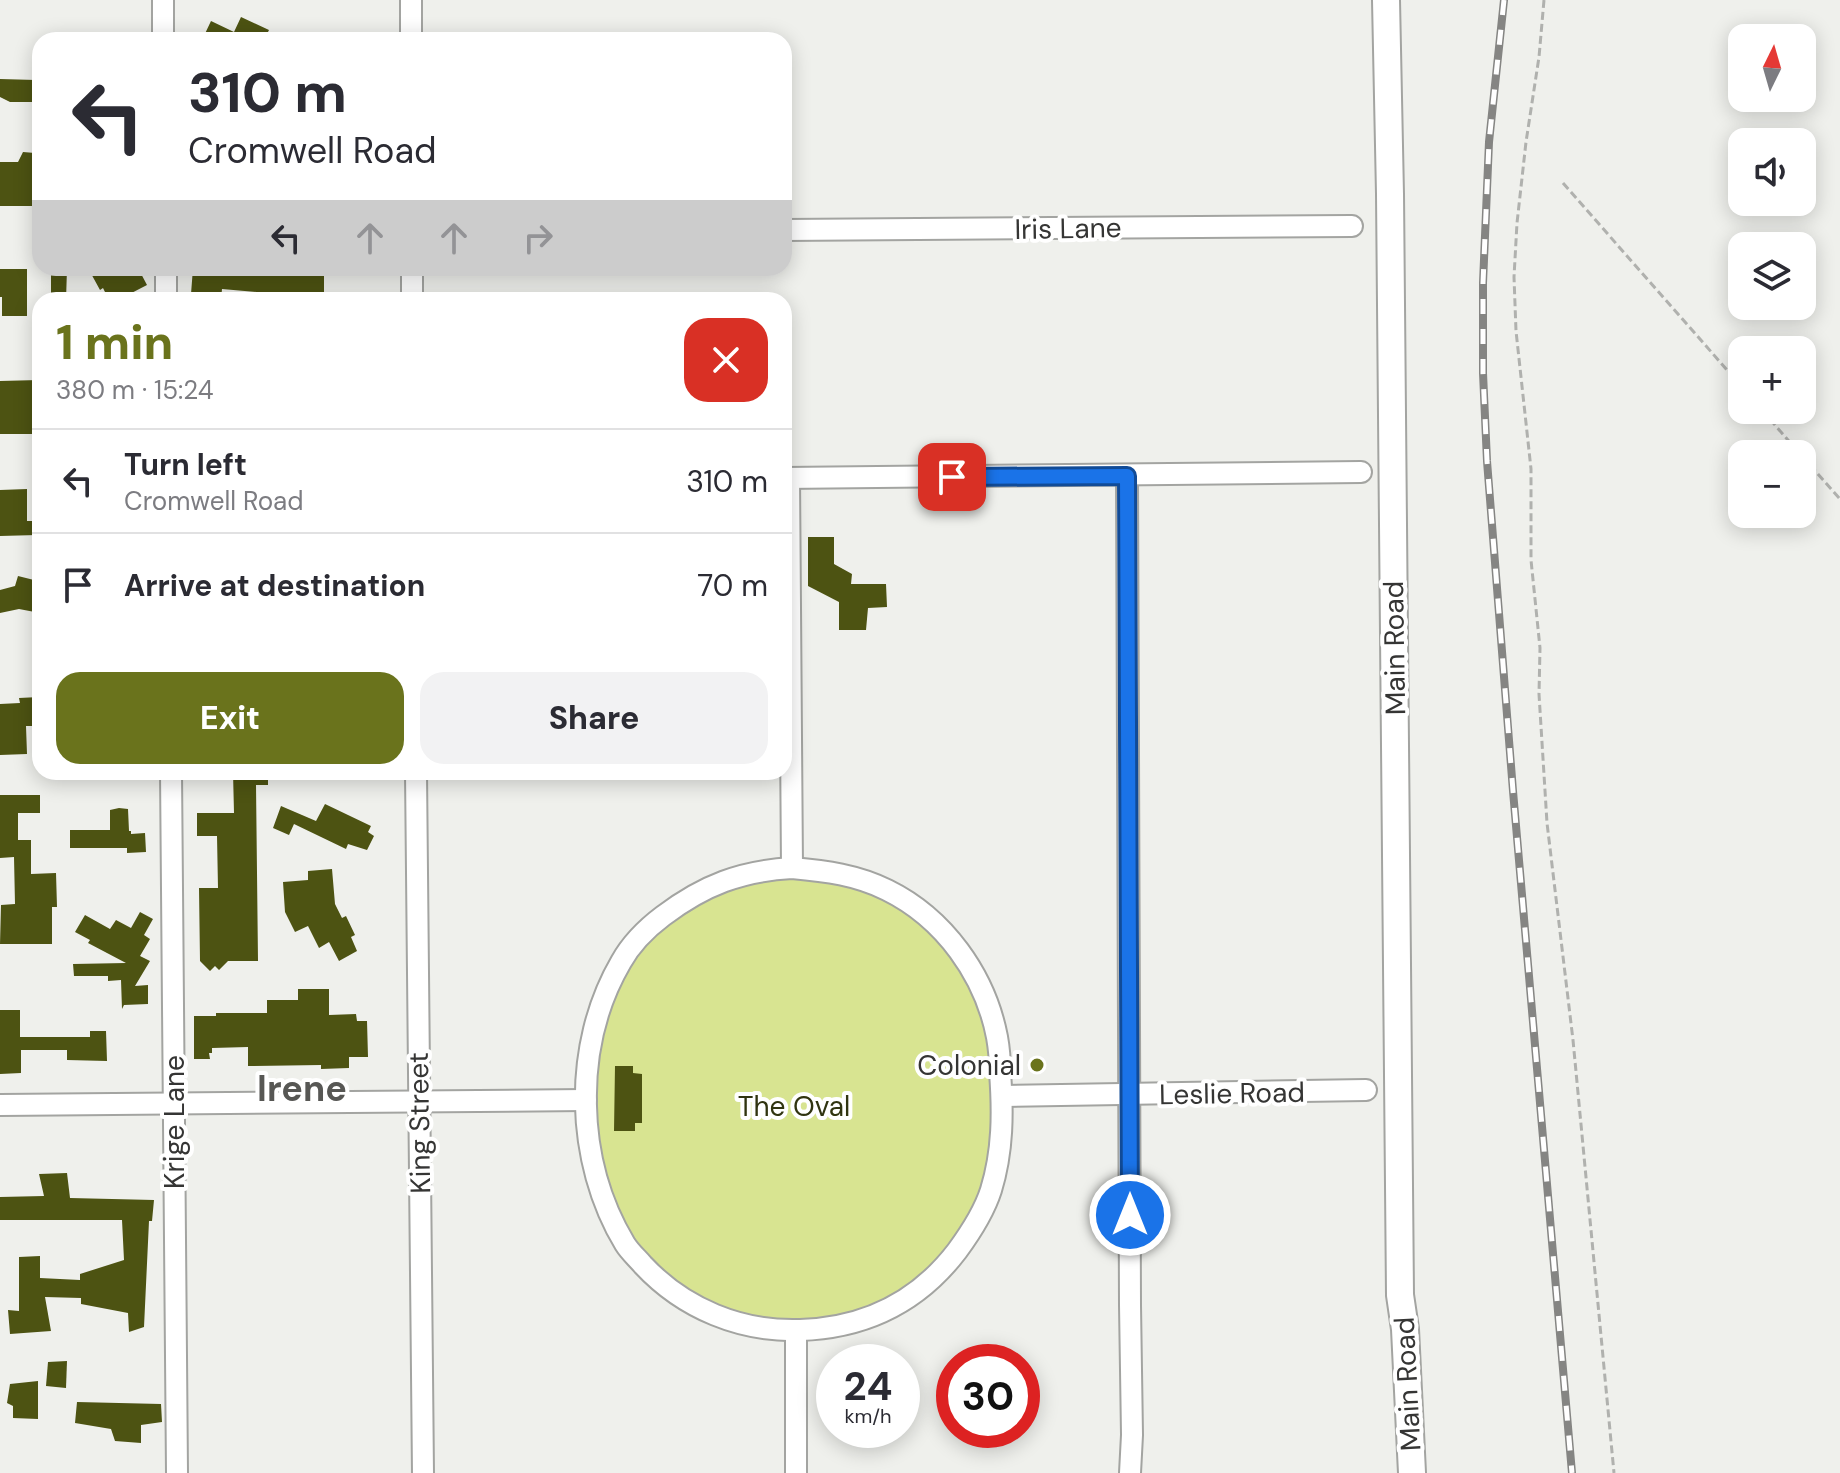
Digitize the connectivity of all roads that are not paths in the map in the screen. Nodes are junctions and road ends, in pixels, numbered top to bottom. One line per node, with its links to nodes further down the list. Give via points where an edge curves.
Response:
1 (163, 0): 4 (street)
2 (411, 0): 5 (street)
3 (1386, 0): 22 (main road, Main Road)
4 (163, 32)
5 (411, 32)
6 (1352, 226): 7 (street, Iris Lane)
7 (792, 230)
8 (1361, 472): 9 (street)
9 (1127, 476): 10 (street); 16 (street)
10 (792, 478)
11 (171, 780): 20 (street, Krige Lane)
12 (416, 780): 19 (street, King Street)
13 (791, 780): 14 (street)
14 (792, 868): 17 (street, via 864,880 897,895 942,930 986,998 998,1038); 18 (street, via 756,872 709,887 644,933 621,962 600,1005 589,1050)
15 (1366, 1090): 16 (street, Leslie Road)
16 (1130, 1095): 17 (street, Leslie Road); 27 (street)
17 (1003, 1096): 23 (street, via 1000,1149 990,1191 970,1233 941,1271 910,1298 864,1319)
18 (586, 1100): 19 (street); 23 (street, via 598,1184 630,1250 666,1286 706,1311 748,1326)
19 (419, 1102): 20 (street); 25 (street, King Street)
20 (174, 1104): 21 (street); 24 (street, Krige Lane)
21 (0, 1105)
22 (1400, 1295): 28 (main road, Main Road, via 1395,1322); 29 (main road, Main Road)
23 (796, 1330): 26 (street)
24 (177, 1473)
25 (423, 1473)
26 (796, 1473)
27 (1130, 1473)
28 (1397, 1473)
29 (1412, 1473)

